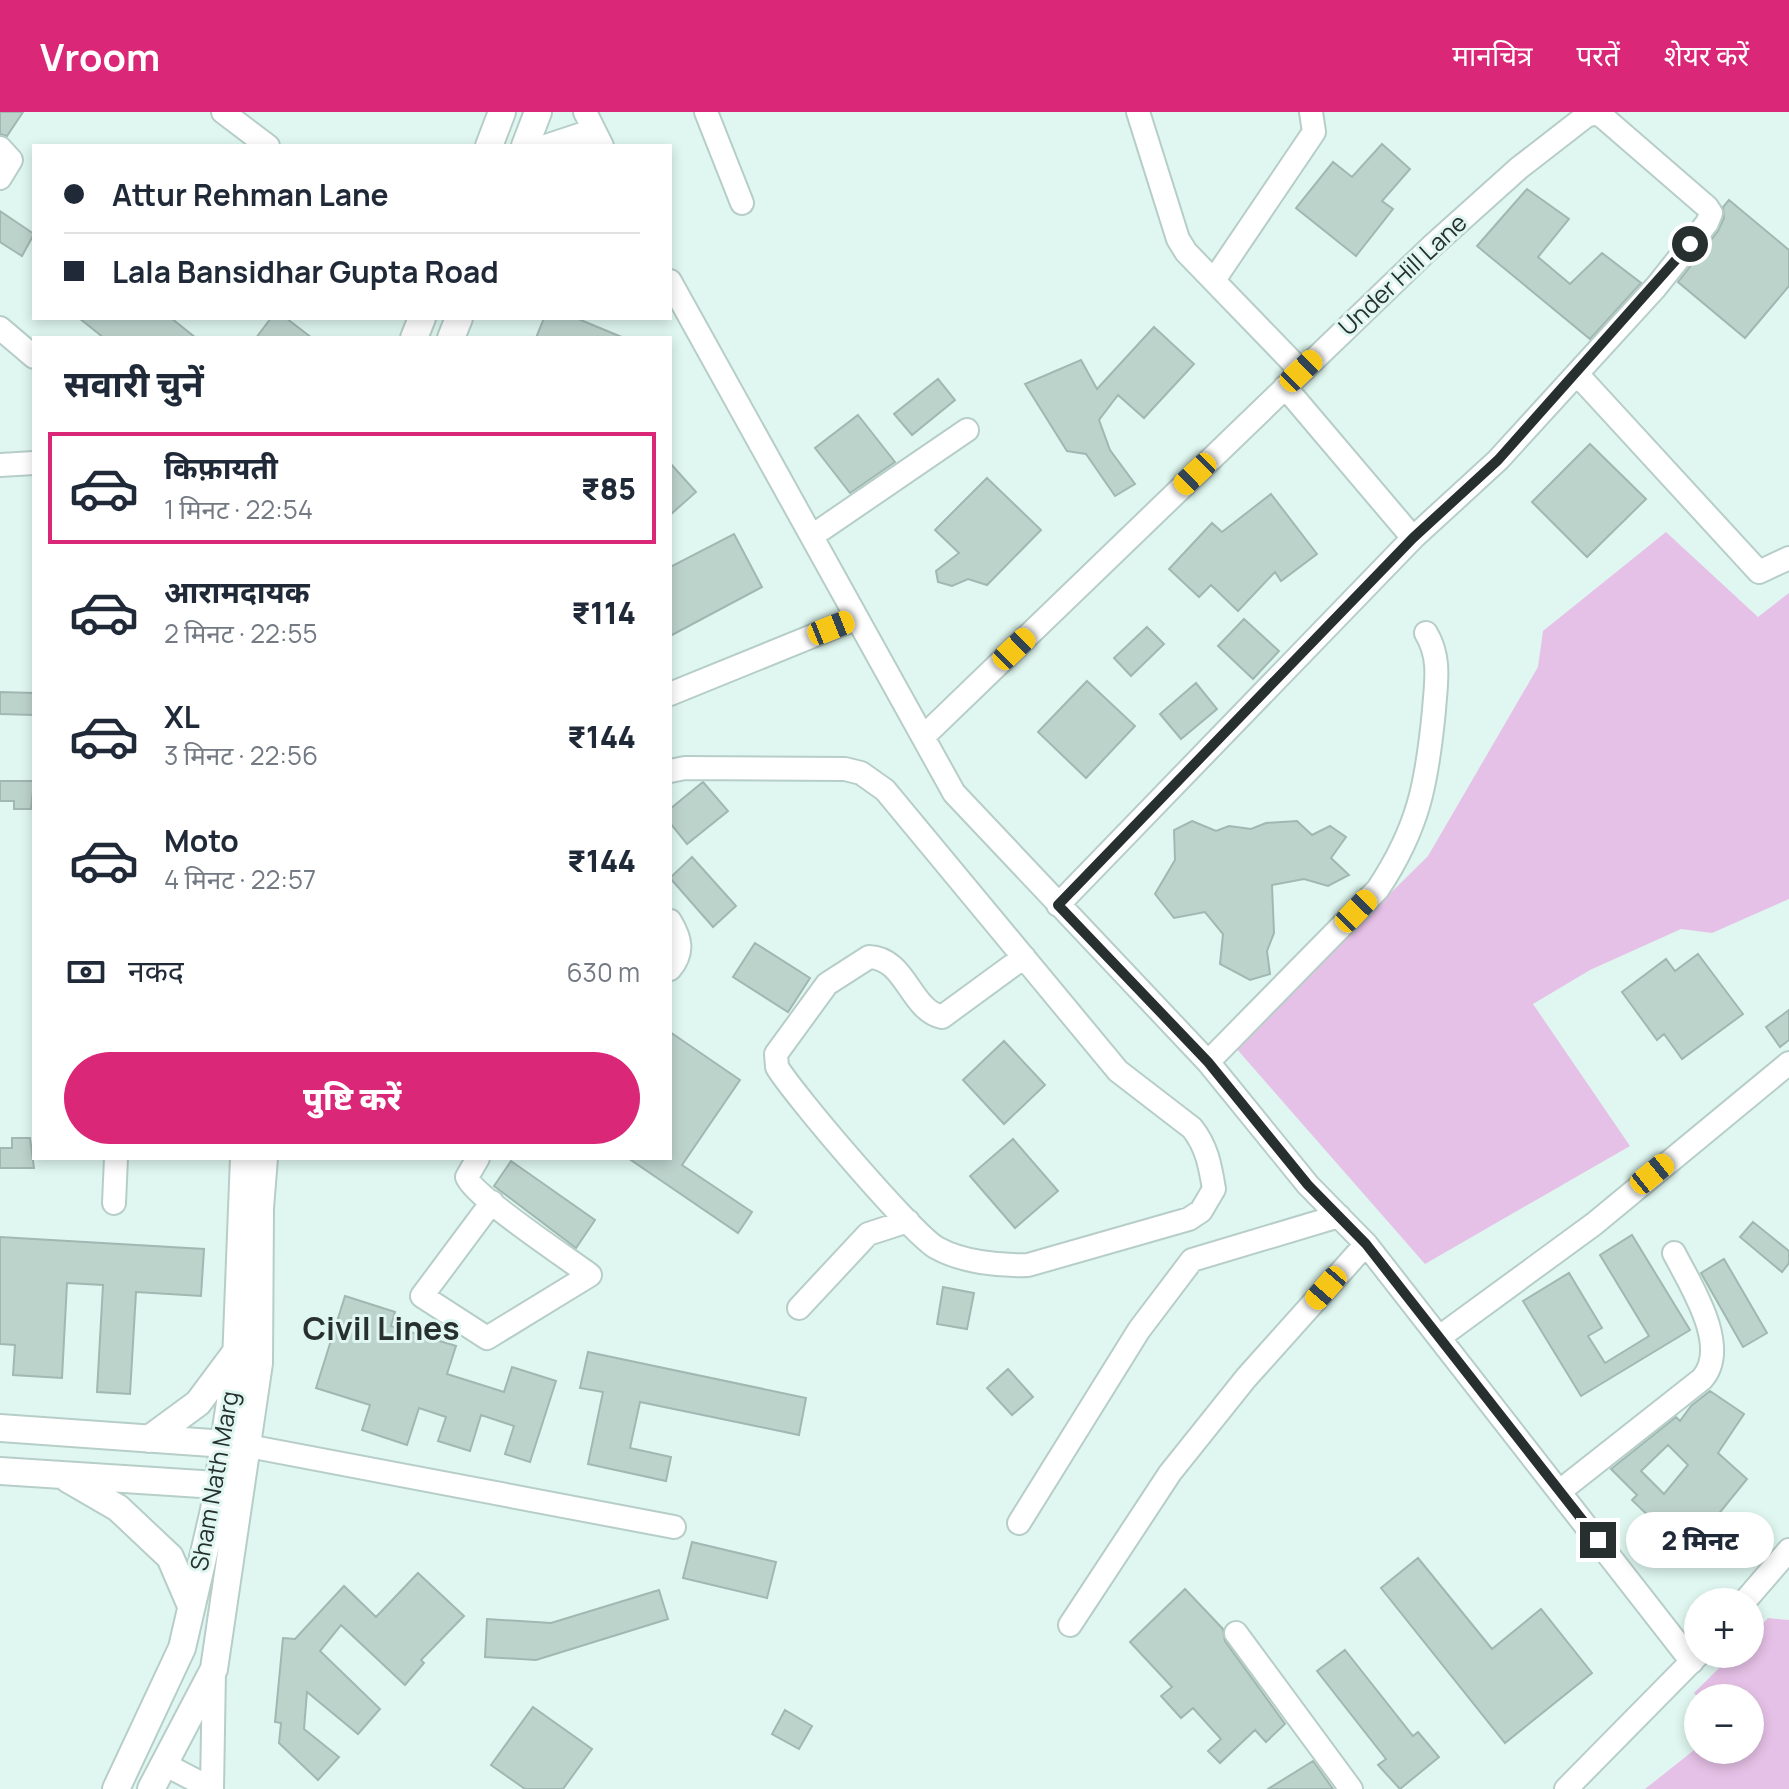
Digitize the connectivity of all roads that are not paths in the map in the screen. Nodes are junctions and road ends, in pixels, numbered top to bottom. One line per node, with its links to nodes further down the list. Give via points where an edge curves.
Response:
1 (223, 112): 8 (street)
2 (502, 112): 9 (main road)
3 (538, 112): 10 (main road)
4 (706, 112): 14 (street)
5 (1138, 112): 15 (street, via 1178,239)
6 (1311, 112): 15 (street, via 1314,132)
7 (593, 129): 11 (street)
8 (265, 144)
9 (490, 144)
10 (526, 144)
11 (552, 144)
12 (0, 148): 13 (street, via 11,160)
13 (0, 178)
14 (742, 203)
15 (1214, 280): 20 (street)
16 (672, 285): 24 (street)
17 (0, 328): 18 (street)
18 (32, 355)
19 (1577, 374): 20 (street, Under Hill Lane, via 1656,287 1711,213 1603,117 1591,113 1519,168); 25 (street, via 1498,460); 26 (street, via 1759,572)
20 (1293, 379): 25 (street); 30 (street, Under Hill Lane)
21 (967, 430): 24 (street)
22 (32, 463): 23 (street)
23 (0, 465)
24 (812, 536): 27 (street)
25 (1413, 538): 32 (street)
26 (1789, 558)
27 (857, 618): 29 (street); 30 (street)
28 (1426, 633): 36 (street, via 1438,667 1427,781 1399,856 1378,889)
29 (672, 693)
30 (924, 736): 32 (street, via 954,793)
31 (672, 771): 34 (street, via 845,769 874,780)
32 (1058, 905): 36 (street)
33 (672, 926): 35 (street, via 681,946)
34 (1024, 957): 45 (street, via 942,1017 932,1013 893,965 869,957 827,984 776,1054 784,1079); 45 (street, via 1118,1071 1201,1140 1214,1189 1201,1211 1189,1219 1028,1265 1006,1266 947,1253)
35 (672, 966)
36 (1208, 1062): 44 (street)
37 (1789, 1063): 49 (street, via 1594,1224)
38 (116, 1160): 43 (street)
39 (244, 1160): 50 (main road, Sham Nath Marg)
40 (264, 1160): 53 (main road, Sham Nath Marg, via 259,1363)
41 (477, 1160): 42 (street, via 469,1183)
42 (492, 1202): 42 (street, via 590,1275 487,1338 422,1296)
43 (114, 1203)
44 (1339, 1216): 46 (street); 58 (street, via 1192,1260 1139,1330)
45 (908, 1221): 48 (street, via 868,1234)
46 (1366, 1244): 49 (street); 63 (street, via 1246,1378 1170,1473)
47 (1674, 1253): 57 (street, via 1707,1319 1710,1369)
48 (799, 1308)
49 (1441, 1336): 57 (street)
50 (236, 1351): 52 (main road, via 198,1403); 53 (main road, Sham Nath Marg)
51 (0, 1428): 52 (main road)
52 (149, 1439): 53 (main road)
53 (236, 1445): 56 (main road, Sham Nath Marg); 59 (street)
54 (2, 1475): 55 (main road)
55 (61, 1475): 56 (main road); 62 (main road, via 118,1508 170,1557)
56 (230, 1486): 62 (main road, Sham Nath Marg); 67 (main road, Sham Nath Marg)
57 (1560, 1491): 65 (street)
58 (1019, 1523)
59 (674, 1527)
60 (1789, 1550): 61 (street)
61 (1756, 1588)
62 (191, 1606): 69 (main road, Sham Nath Marg, via 182,1648)
63 (1070, 1625)
64 (1236, 1633): 72 (street)
65 (1684, 1643)
66 (1686, 1668): 73 (street)
67 (214, 1669): 68 (main road, Sham Nath Marg); 71 (street)
68 (164, 1764): 70 (main road, Sham Nath Marg); 71 (street)
69 (116, 1789)
70 (151, 1789)
71 (212, 1789)
72 (1351, 1789)
73 (1566, 1789)

